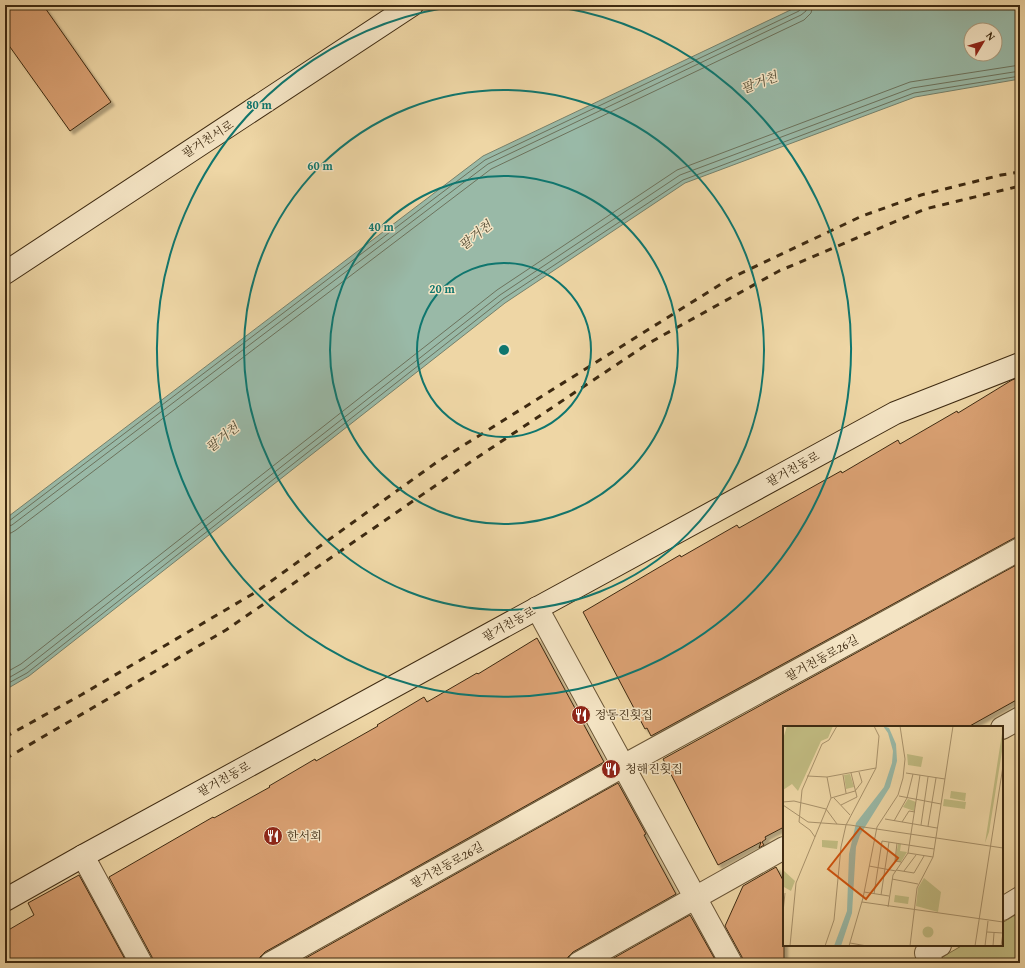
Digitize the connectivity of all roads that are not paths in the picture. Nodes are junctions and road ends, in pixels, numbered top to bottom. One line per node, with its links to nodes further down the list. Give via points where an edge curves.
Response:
1 (412, 5): 2 (street, 팔거천서로)
2 (5, 273)
3 (1020, 364): 5 (street, 팔거천동로, via 895,413)
4 (1020, 549): 8 (street, 팔거천동로26길)
5 (537, 608): 8 (street); 10 (street, 팔거천동로)
6 (1020, 718): 7 (street)
7 (1003, 727)
8 (623, 766): 11 (street); 17 (street, 팔거천동로26길)
9 (783, 849): 11 (street)
10 (83, 856): 13 (street, 팔거천동로); 16 (street)
11 (695, 897): 18 (street); 19 (street)
12 (1020, 898): 14 (street)
13 (5, 900)
14 (1003, 908)
15 (938, 946): 20 (street, via 926,954)
16 (141, 963)
17 (271, 963)
18 (579, 963)
19 (731, 963)
20 (932, 963)

